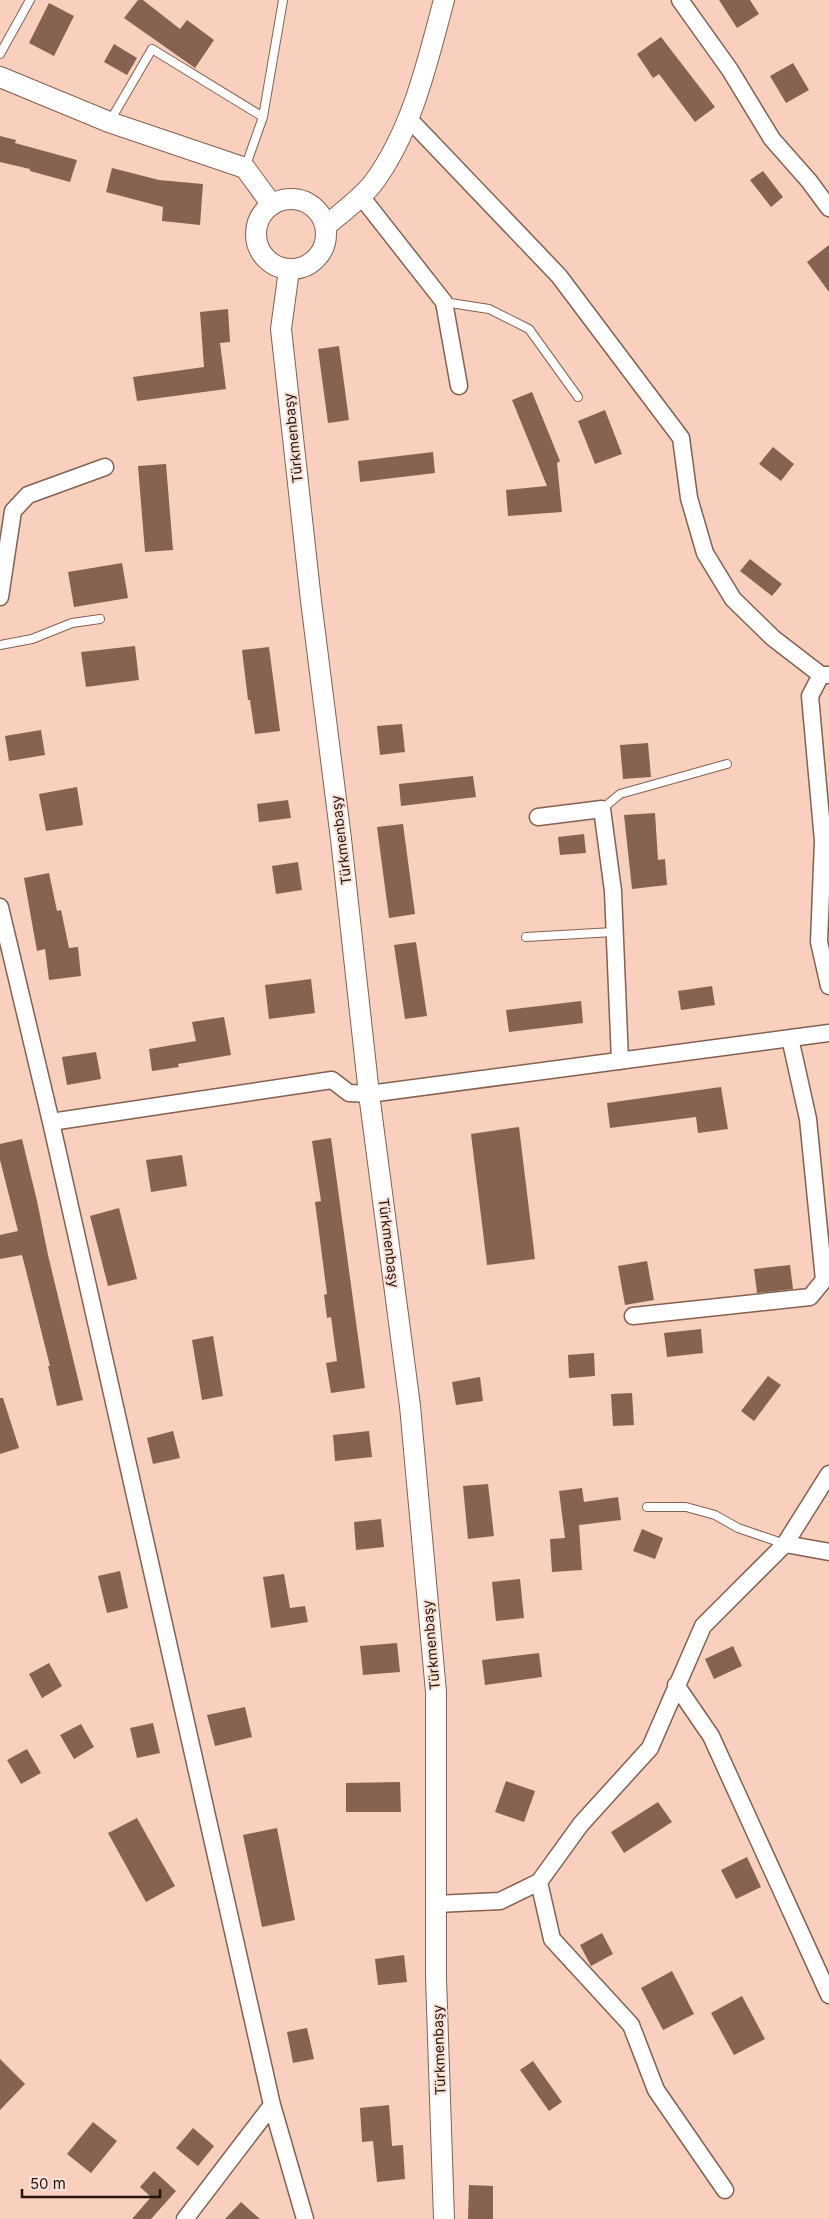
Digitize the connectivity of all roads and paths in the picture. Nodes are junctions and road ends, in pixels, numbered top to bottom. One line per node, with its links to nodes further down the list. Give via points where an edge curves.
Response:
1 (30, 0): 5 (lane)
2 (283, 0): 7 (lane)
3 (444, 0): 8 (street)
4 (680, 0): 13 (street, via 730,70 772,139)
5 (0, 54)
6 (0, 77): 9 (street)
7 (263, 117): 9 (lane, via 152,49); 10 (lane)
8 (410, 120): 11 (street, via 373,183); 23 (street, via 559,276 681,438 689,498 705,553 732,599 773,638)
9 (109, 122): 10 (street)
10 (245, 168): 12 (street)
11 (360, 195): 14 (street); 16 (street)
12 (272, 205): 14 (street, via 281,200 306,202 319,212); 15 (street, via 260,215 255,230 256,245 273,266)
13 (829, 208)
14 (326, 226): 15 (street, via 326,242 320,256 307,267)
15 (290, 270): 34 (street, Türkmenbaşy, via 280,329 342,839)
16 (444, 302): 17 (street); 18 (lane, via 489,309 529,329)
17 (459, 386)
18 (578, 397)
19 (106, 468): 20 (street, via 28,495 13,511)
20 (0, 597)
21 (100, 619): 22 (lane, via 72,623 32,639)
22 (0, 645)
23 (825, 675): 30 (street, via 810,696 824,841 820,942)
24 (727, 764): 25 (lane, via 620,794)
25 (602, 810): 26 (street); 28 (street, via 613,891)
26 (538, 817)
27 (0, 907): 35 (street)
28 (613, 932): 29 (lane); 33 (street, via 618,973)
29 (526, 937)
30 (829, 986)
31 (829, 1033): 32 (street)
32 (790, 1038): 33 (street); 36 (street, via 808,1119 824,1280 810,1297)
33 (620, 1062): 34 (street)
34 (369, 1094): 35 (street, via 350,1093 332,1080); 43 (street, Türkmenbaşy, via 410,1406 436,1692)
35 (51, 1122): 45 (street)
36 (633, 1316)
37 (829, 1474): 39 (street)
38 (647, 1507): 39 (lane, via 686,1507 715,1515 738,1528)
39 (785, 1544): 40 (street); 41 (street, via 702,1626)
40 (829, 1552)
41 (676, 1685): 42 (street, via 650,1748 581,1824); 44 (street, via 711,1736)
42 (540, 1882): 43 (street, via 500,1900); 46 (street, via 552,1939 630,2025 656,2090)
43 (436, 1904): 49 (street, Türkmenbaşy)
44 (829, 1994)
45 (272, 2105): 47 (street); 48 (street)
46 (725, 2190)
47 (185, 2219)
48 (305, 2219)
49 (444, 2219)

